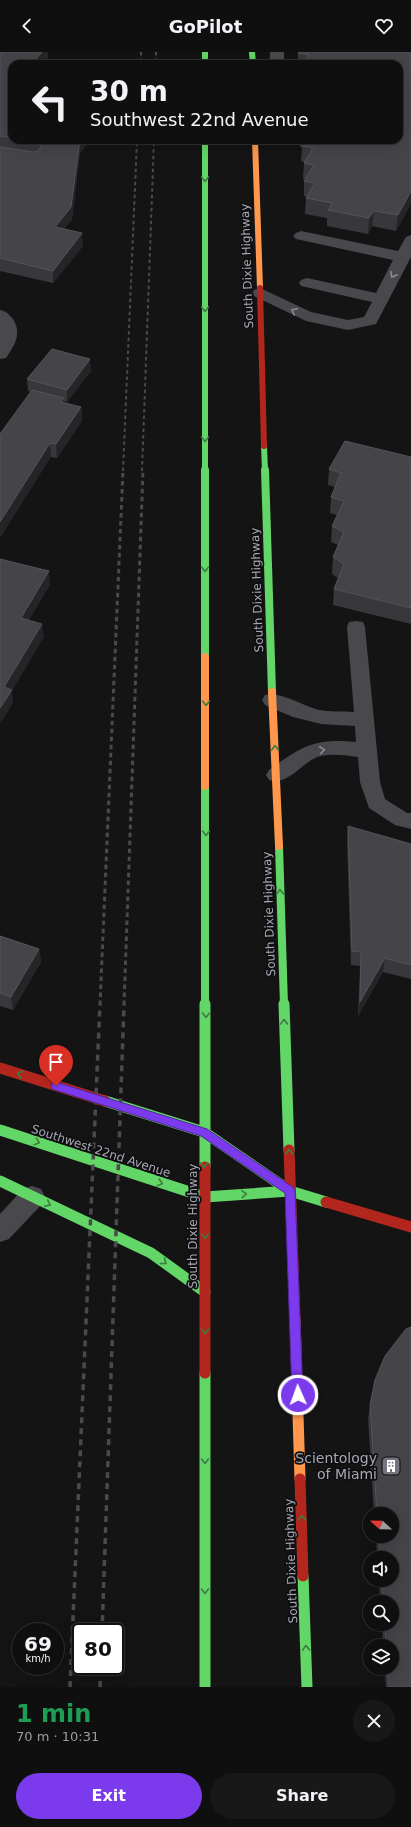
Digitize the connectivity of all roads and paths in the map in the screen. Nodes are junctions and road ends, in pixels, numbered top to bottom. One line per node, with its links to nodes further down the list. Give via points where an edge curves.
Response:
1 (205, 144): 19 (main road, South Dixie Highway, one-way to 19)
2 (255, 144): 7 (main road, South Dixie Highway)
3 (301, 236): 5 (lane)
4 (411, 240): 5 (lane)
5 (402, 257): 8 (lane, one-way to 8)
6 (307, 283): 8 (lane)
7 (260, 293): 8 (lane, one-way to 7, via 370,321 348,325 306,316); 12 (main road, South Dixie Highway)
8 (382, 299)
9 (3, 317): 10 (street, via 10,329 9,339)
10 (0, 354)
11 (356, 627): 13 (lane)
12 (272, 700): 13 (lane, via 321,718); 15 (main road, South Dixie Highway, one-way to 12)
13 (364, 720): 14 (lane)
14 (367, 750): 15 (lane, one-way to 14, via 303,756 317,750); 16 (lane, via 370,782 376,803 402,820)
15 (276, 775): 21 (main road, South Dixie Highway, one-way to 15)
16 (411, 821)
17 (0, 1068): 19 (main road, Southwest 22nd Avenue, one-way to 17)
18 (0, 1130): 23 (main road, Southwest 22nd Avenue, one-way to 23)
19 (204, 1132): 21 (main road, Southwest 22nd Avenue); 23 (main road, South Dixie Highway, one-way to 23)
20 (0, 1181): 22 (main road)
21 (290, 1191): 23 (main road, Southwest 22nd Avenue, one-way to 21); 24 (main road, Southwest 22nd Avenue); 28 (main road, South Dixie Highway, one-way to 21)
22 (32, 1197): 25 (street); 26 (main road, one-way to 26, via 151,1253)
23 (205, 1197): 26 (main road, South Dixie Highway, one-way to 26)
24 (411, 1227)
25 (0, 1231)
26 (205, 1292): 27 (main road, South Dixie Highway, one-way to 27)
27 (205, 1687)
28 (307, 1687)

